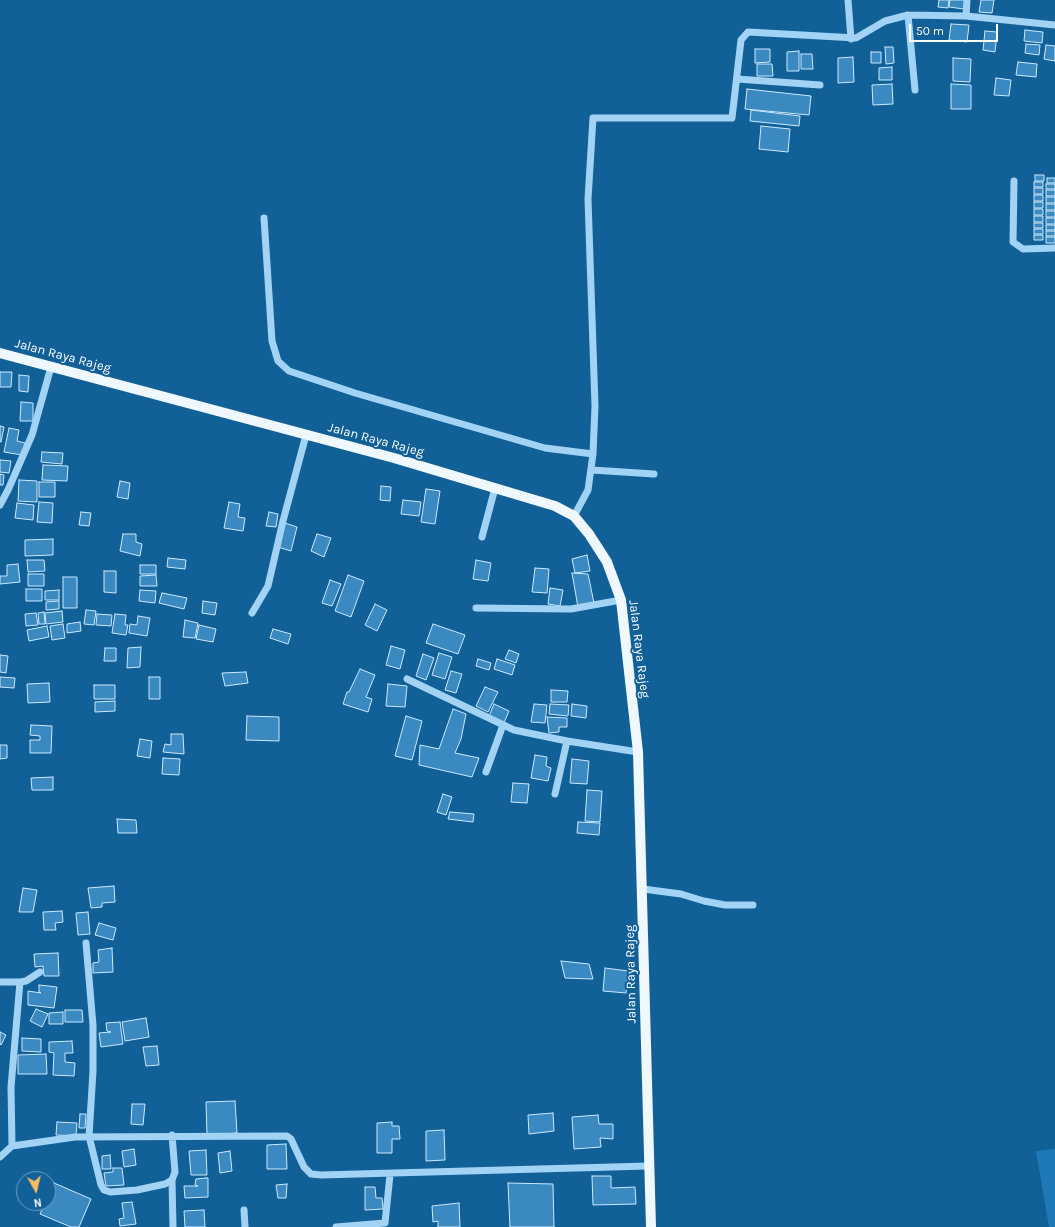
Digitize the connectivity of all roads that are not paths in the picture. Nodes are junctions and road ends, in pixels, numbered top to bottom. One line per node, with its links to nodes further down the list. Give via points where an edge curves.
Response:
1 (848, 0): 6 (street)
2 (968, 0): 4 (street)
3 (908, 15): 4 (street); 6 (street, via 885,21 862,36); 9 (street)
4 (966, 16): 5 (street)
5 (1055, 25)
6 (851, 39): 7 (street, via 748,32 741,40)
7 (737, 78): 8 (street); 16 (street, via 734,115 731,118 592,118 588,199 595,406)
8 (820, 86)
9 (915, 90)
10 (1014, 181): 12 (street, via 1013,242 1023,249)
11 (264, 218): 16 (street, via 272,341 278,361 289,372 546,448)
12 (1055, 248)
13 (0, 353): 14 (main road, Jalan Raya Rajeg)
14 (51, 366): 15 (main road, Jalan Raya Rajeg); 20 (street, via 32,435)
15 (306, 435): 19 (main road, Jalan Raya Rajeg); 25 (street, via 268,586)
16 (593, 454): 17 (street)
17 (592, 470): 18 (street); 21 (street, via 588,490)
18 (654, 474)
19 (495, 488): 21 (main road, Jalan Raya Rajeg, via 555,506); 22 (street)
20 (0, 505)
21 (574, 516): 23 (main road, Jalan Raya Rajeg, via 607,562)
22 (482, 537)
23 (621, 600): 24 (street, via 572,609); 29 (main road, Jalan Raya Rajeg)
24 (476, 608)
25 (252, 613)
26 (407, 680): 27 (street)
27 (503, 725): 28 (street, via 514,730); 30 (street)
28 (567, 741): 29 (street); 31 (street)
29 (638, 752): 32 (main road, Jalan Raya Rajeg)
30 (486, 772)
31 (555, 794)
32 (643, 889): 33 (street, via 681,894 704,902); 42 (main road, Jalan Raya Rajeg)
33 (753, 905)
34 (86, 943): 39 (street, via 93,1025)
35 (40, 972): 37 (street)
36 (0, 982): 37 (street)
37 (20, 982): 40 (street, via 11,1086)
38 (172, 1135): 39 (street); 43 (street, via 287,1136 291,1139 304,1167 311,1174); 44 (street, via 175,1172)
39 (89, 1136): 40 (street); 44 (street, via 104,1190 137,1190)
40 (12, 1146): 41 (street)
41 (0, 1157)
42 (648, 1166): 43 (street); 49 (main road, Jalan Raya Rajeg)
43 (390, 1174): 48 (street, via 385,1223)
44 (172, 1180): 46 (street)
45 (244, 1210): 47 (street)
46 (173, 1227)
47 (245, 1227)
48 (336, 1227)
49 (651, 1227)

